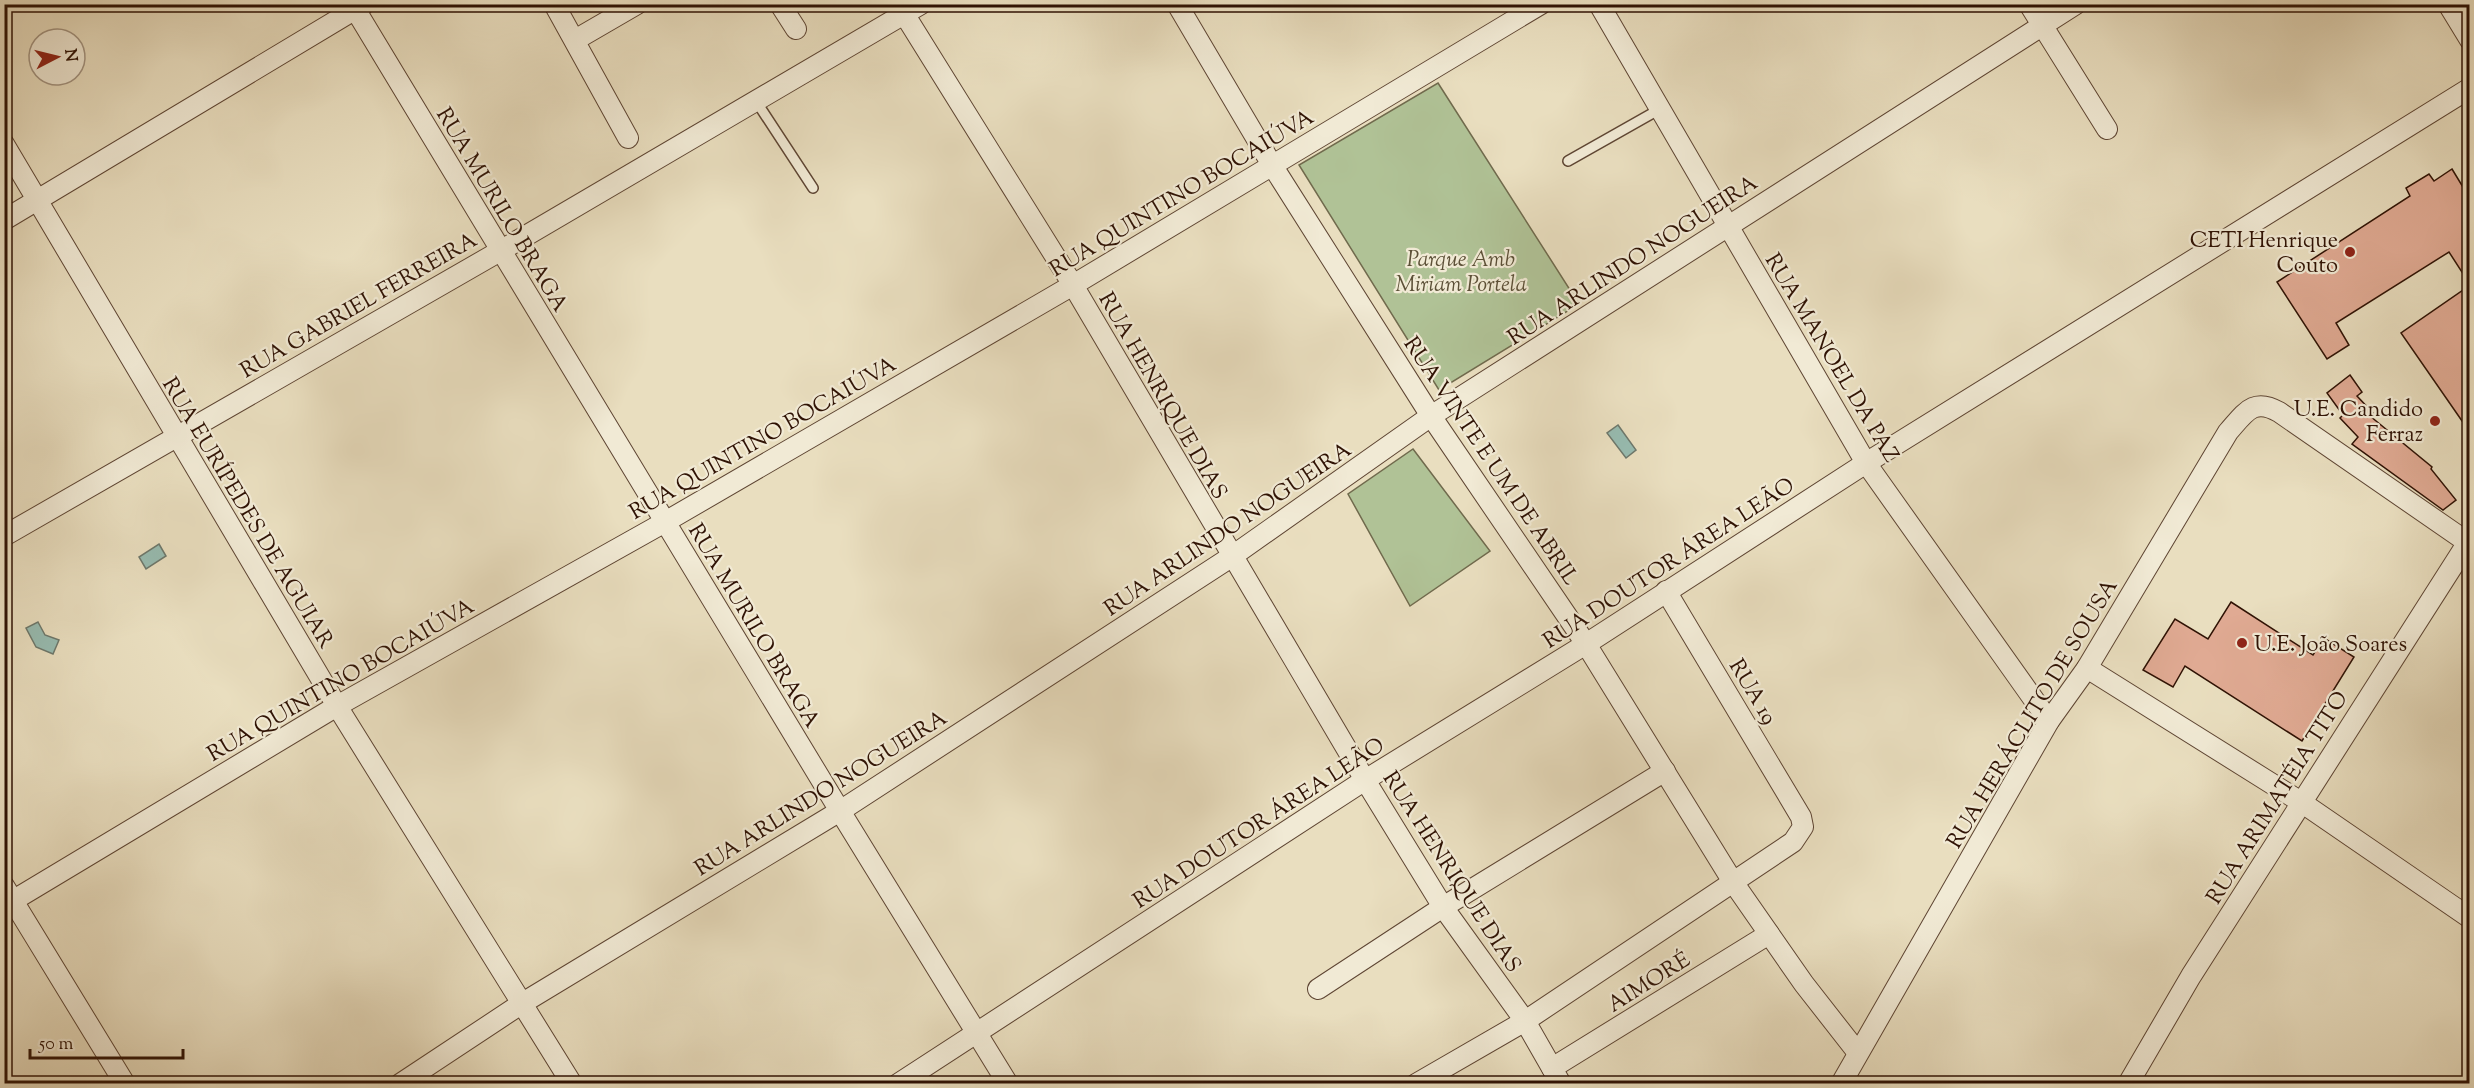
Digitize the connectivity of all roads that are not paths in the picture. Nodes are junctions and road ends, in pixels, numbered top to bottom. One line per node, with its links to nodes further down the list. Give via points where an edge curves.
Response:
1 (554, 4): 14 (street)
2 (638, 4): 14 (street)
3 (780, 4): 13 (street)
4 (1177, 4): 23 (street, RUA VINTE E UM DE ABRIL)
5 (1541, 4): 23 (street, RUA QUINTINO BOCAIÚVA)
6 (1599, 4): 18 (street, RUA MANOEL DA PAZ)
7 (2029, 4): 12 (street)
8 (2076, 4): 12 (street, RUA ARLINDO NOGUEIRA)
9 (2451, 5): 15 (street)
10 (357, 6): 25 (street); 28 (street, RUA MURILO BRAGA)
11 (908, 8): 17 (street, RUA GABRIEL FERREIRA); 29 (street, RUA HENRIQUE DIAS)
12 (2042, 26): 19 (street); 27 (street, RUA ARLINDO NOGUEIRA)
13 (796, 30)
14 (575, 40): 20 (street)
15 (2469, 40)
16 (2469, 87): 32 (street, RUA DOUTOR ÁREA LEÃO)
17 (756, 101): 24 (lane); 28 (street, RUA GABRIEL FERREIRA)
18 (1660, 109): 22 (lane); 27 (street, RUA MANOEL DA PAZ)
19 (2107, 129)
20 (628, 138)
21 (4, 144): 25 (street, RUA EURÍPEDES DE AGUIAR)
22 (1568, 162)
23 (1272, 165): 29 (street, RUA QUINTINO BOCAIÚVA); 30 (street, RUA VINTE E UM DE ABRIL)
24 (813, 188)
25 (37, 201): 26 (street); 31 (street, RUA EURÍPEDES DE AGUIAR)
26 (4, 220)
27 (1728, 227): 30 (street, RUA ARLINDO NOGUEIRA); 32 (street, RUA MANOEL DA PAZ)
28 (500, 251): 31 (street, RUA GABRIEL FERREIRA); 33 (street, RUA MURILO BRAGA)
29 (1073, 285): 33 (street, RUA QUINTINO BOCAIÚVA); 36 (street, RUA HENRIQUE DIAS)
30 (1431, 416): 36 (street, RUA ARLINDO NOGUEIRA); 38 (street, RUA VINTE E UM DE ABRIL)
31 (175, 436): 34 (street, RUA GABRIEL FERREIRA); 40 (street, RUA EURÍPEDES DE AGUIAR)
32 (1866, 463): 37 (street, RUA DOUTOR ÁREA LEÃO); 41 (street, RUA MANOEL DA PAZ)
33 (664, 522): 40 (street, RUA QUINTINO BOCAIÚVA); 45 (street, RUA MURILO BRAGA)
34 (4, 536)
35 (2469, 542): 39 (street, RUA HERÁCLITO DE SOUSA, via 2266,405 2255,406 2228,432); 44 (street, RUA ARIMATÉIA TITO)
36 (1232, 557): 43 (street, RUA HENRIQUE DIAS); 45 (street, RUA ARLINDO NOGUEIRA)
37 (1666, 591): 38 (street, RUA DOUTOR ÁREA LEÃO); 46 (street, RUA 19, via 1801,817 1803,826 1793,843)
38 (1586, 644): 42 (street, RUA VINTE E UM DE ABRIL); 43 (street, RUA DOUTOR ÁREA LEÃO)
39 (2087, 668): 41 (street, RUA HERÁCLITO DE SOUSA); 44 (street)
40 (337, 706): 47 (street, RUA QUINTINO BOCAIÚVA); 52 (street, RUA EURÍPEDES DE AGUIAR)
41 (2049, 721): 55 (street, RUA HERÁCLITO DE SOUSA)
42 (1665, 771): 46 (street, RUA VINTE E UM DE ABRIL); 48 (street)
43 (1365, 780): 48 (street, RUA HENRIQUE DIAS); 54 (street, RUA DOUTOR ÁREA LEÃO)
44 (2301, 802): 49 (street); 64 (street, RUA ARIMATÉIA TITO)
45 (840, 811): 52 (street, RUA ARLINDO NOGUEIRA); 54 (street, RUA MURILO BRAGA)
46 (1733, 882): 50 (street, RUA VINTE E UM DE ABRIL); 53 (street)
47 (8, 898): 58 (street)
48 (1443, 907): 51 (street); 53 (street, RUA HENRIQUE DIAS)
49 (2469, 918)
50 (1769, 934): 55 (street, RUA VINTE E UM DE ABRIL); 56 (street, AIMORÉ)
51 (1318, 989)
52 (521, 1004): 59 (street, RUA ARLINDO NOGUEIRA); 60 (street, RUA EURÍPEDES DE AGUIAR)
53 (1525, 1021): 56 (street, RUA HENRIQUE DIAS); 63 (street)
54 (976, 1033): 61 (street, RUA DOUTOR ÁREA LEÃO); 62 (street, RUA MURILO BRAGA)
55 (1858, 1053): 57 (street, RUA HERÁCLITO DE SOUSA)
56 (1557, 1076)
57 (1850, 1080)
58 (125, 1083)
59 (400, 1083)
60 (572, 1083)
61 (898, 1083)
62 (1008, 1083)
63 (1416, 1083)
64 (2128, 1083)

